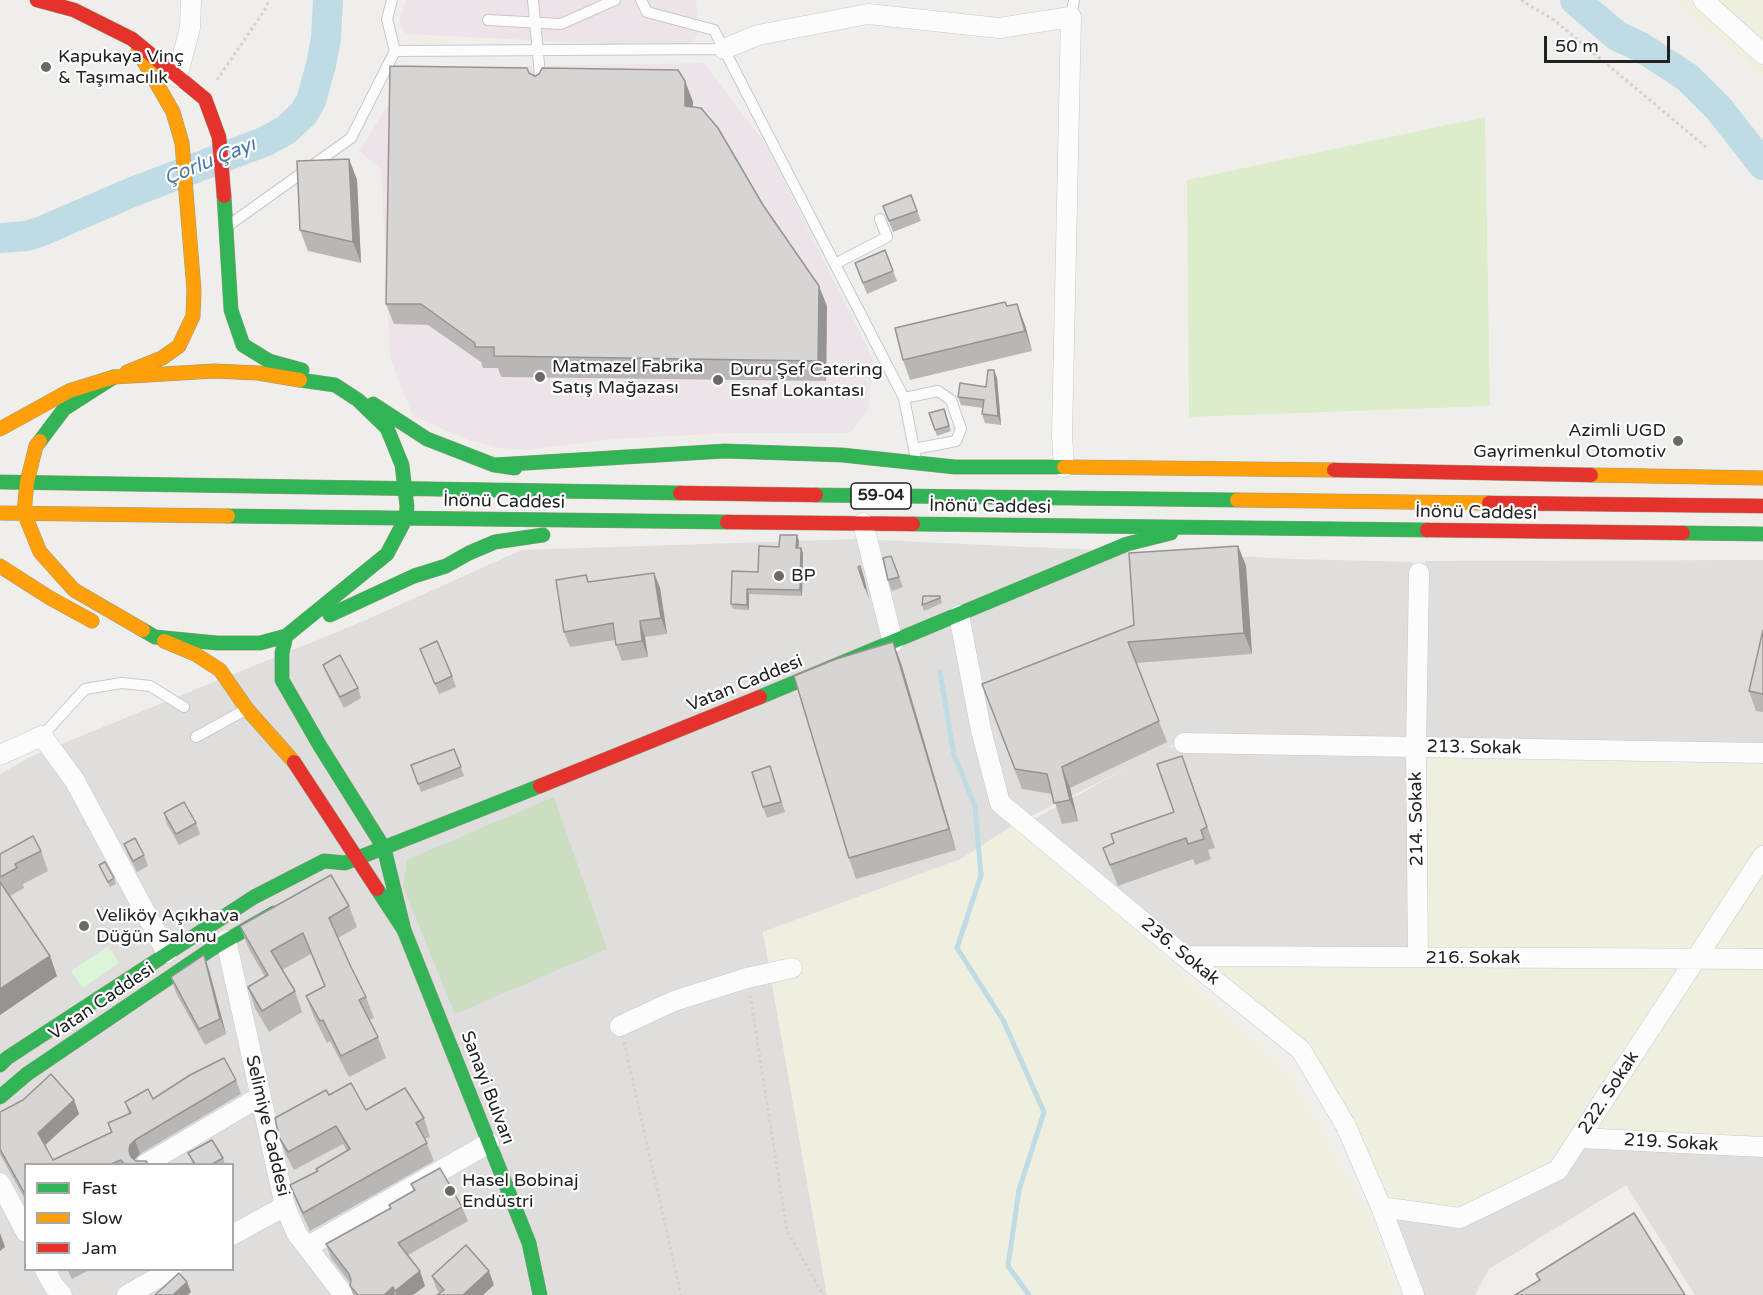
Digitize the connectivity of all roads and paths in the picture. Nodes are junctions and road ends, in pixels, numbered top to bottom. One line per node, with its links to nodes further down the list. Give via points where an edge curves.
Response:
1 (37, 0): 13 (main road, via 74,10)
2 (191, 0): 18 (street, via 190,28)
3 (269, 0): 20 (path)
4 (392, 0): 16 (lane, via 387,19)
5 (533, 0): 12 (lane)
6 (615, 0): 12 (lane, via 561,24)
7 (641, 0): 14 (lane, via 647,12 714,30)
8 (1521, 0): 21 (path, via 1554,20)
9 (1703, 0): 17 (street)
10 (1073, 9): 14 (street, via 999,28 868,14 758,35); 31 (street)
11 (488, 20): 12 (lane)
12 (537, 23): 15 (lane)
13 (132, 39): 18 (main road); 25 (main road, via 173,112 182,143 193,316 179,346 162,358)
14 (724, 49): 15 (lane); 24 (lane)
15 (538, 50): 16 (lane); 19 (lane)
16 (395, 51): 23 (lane, via 351,138)
17 (1763, 54)
18 (177, 77): 20 (main road)
19 (542, 89)
20 (205, 99): 23 (main road, via 219,137)
21 (1706, 147)
22 (880, 219): 24 (lane, via 886,237)
23 (227, 227): 26 (main road, via 231,310 243,345 269,361 300,369)
24 (835, 264): 27 (lane)
25 (114, 377): 26 (main road, via 214,371); 28 (main road, via 69,391); 36 (main road, via 64,410 36,446)
26 (335, 385): 30 (main road, via 427,439); 37 (main road, via 358,400 387,428 402,465)
27 (904, 398): 29 (lane); 29 (lane, via 938,391 951,400 960,429 956,441)
28 (0, 429)
29 (915, 456): 30 (main road, via 725,451); 31 (main road, via 955,467)
30 (494, 465): 32 (main road)
31 (1064, 467): 34 (main road)
32 (564, 474)
33 (587, 477): 38 (main road)
34 (1763, 478)
35 (0, 482): 36 (main road, 59-04)
36 (27, 482): 37 (main road, 59-04); 41 (main road)
37 (405, 490): 38 (main road, 59-04); 42 (main road)
38 (730, 494): 39 (main road, 59-04)
39 (1763, 506)
40 (0, 513): 41 (main road, İnönü Caddesi / 59-04)
41 (24, 513): 42 (main road, İnönü Caddesi / 59-04); 51 (main road, via 40,552 74,590)
42 (406, 518): 43 (main road, İnönü Caddesi / 59-04); 50 (main road, via 387,554)
43 (730, 522): 44 (main road, İnönü Caddesi / 59-04); 50 (main road, via 526,536 495,542)
44 (863, 524): 45 (main road, İnönü Caddesi / 59-04); 52 (street)
45 (1192, 527): 46 (main road, İnönü Caddesi / 59-04); 49 (main road, Vatan Caddesi, via 1128,544)
46 (1763, 534)
47 (0, 566): 51 (main road, via 111,630)
48 (1419, 573): 58 (street, 214. Sokak)
49 (960, 615): 52 (main road, Vatan Caddesi); 69 (street, 236. Sokak, via 981,730 1000,803)
50 (286, 636): 51 (main road, via 260,643); 61 (main road, via 282,680)
51 (155, 637): 54 (main road, via 220,670)
52 (893, 643): 61 (main road, Vatan Caddesi)
53 (184, 707): 55 (lane, via 150,686 122,683 85,689)
54 (247, 709): 56 (lane); 63 (main road, via 294,763)
55 (42, 736): 60 (street); 68 (street, via 75,781)
56 (196, 737)
57 (1184, 743): 58 (street, 213. Sokak)
58 (1416, 747): 59 (street, 213. Sokak); 70 (street, 214. Sokak)
59 (1763, 753)
60 (0, 755)
61 (384, 848): 63 (main road, Vatan Caddesi); 66 (main road)
62 (1763, 856): 71 (street, 222. Sokak)
63 (351, 860): 64 (main road); 66 (main road); 68 (main road, Vatan Caddesi, via 324,861 254,897)
64 (335, 879)
65 (288, 905): 67 (main road, Vatan Caddesi)
66 (404, 930): 80 (main road, Sanayi Bulvarı)
67 (226, 940): 77 (street, Selimiye Caddesi); 78 (main road, Vatan Caddesi, via 27,1074)
68 (167, 953): 76 (main road, Vatan Caddesi)
69 (1184, 956): 70 (street, 216. Sokak); 85 (street, 236. Sokak, via 1301,1050 1346,1126)
70 (1418, 957): 71 (street, 216. Sokak)
71 (1696, 959): 72 (street, 216. Sokak); 79 (street, 222. Sokak)
72 (1763, 959)
73 (792, 968): 74 (street)
74 (747, 978): 75 (street, via 674,1001); 96 (path, via 787,1231)
75 (620, 1026): 95 (path)
76 (2, 1057)
77 (261, 1095): 82 (street); 84 (street, Selimiye Caddesi)
78 (0, 1097)
79 (1580, 1138): 81 (street, 219. Sokak); 85 (street, 222. Sokak, via 1558,1170 1460,1218)
80 (489, 1143): 88 (street); 94 (main road, Sanayi Bulvarı, via 530,1243)
81 (1763, 1147)
82 (148, 1163)
83 (0, 1183): 86 (street)
84 (285, 1206): 87 (street); 88 (street, Selimiye Caddesi)
85 (1381, 1207): 97 (street, 236. Sokak)
86 (24, 1228)
87 (234, 1235)
88 (307, 1246): 93 (street, Selimiye Caddesi)
89 (46, 1271): 91 (street)
90 (169, 1271): 92 (street)
91 (62, 1295)
92 (127, 1295)
93 (344, 1295)
94 (540, 1295)
95 (681, 1295)
96 (823, 1295)
97 (1414, 1295)

